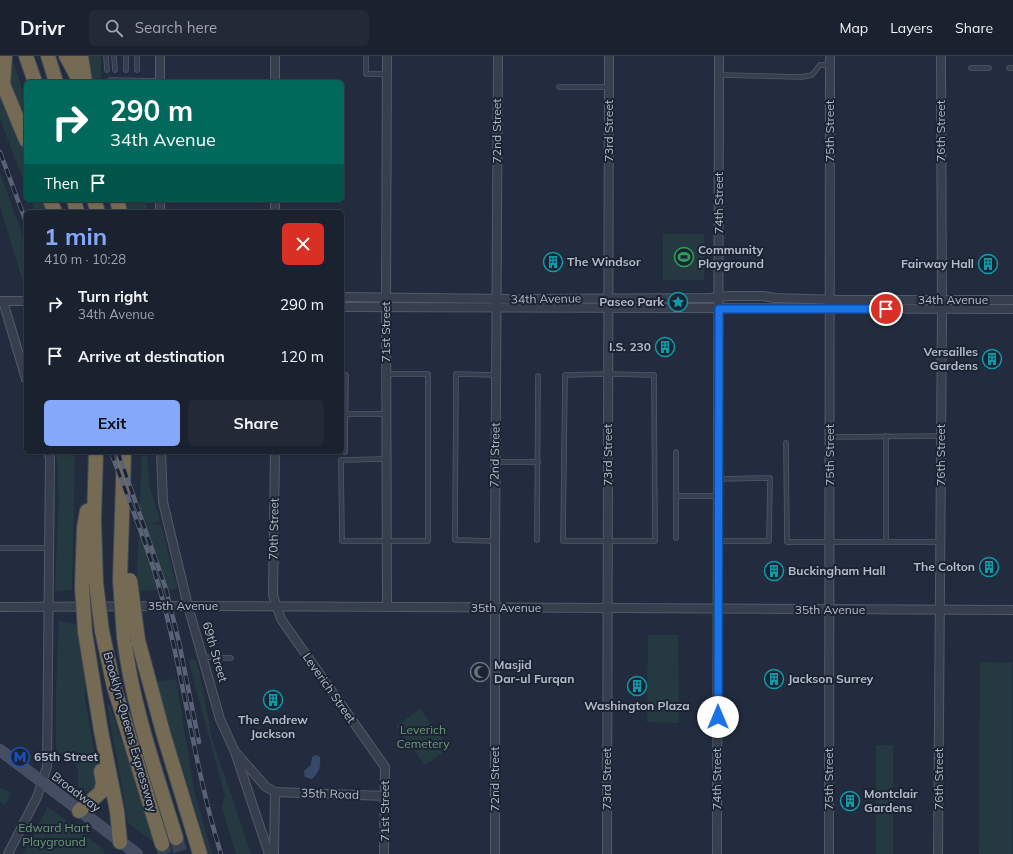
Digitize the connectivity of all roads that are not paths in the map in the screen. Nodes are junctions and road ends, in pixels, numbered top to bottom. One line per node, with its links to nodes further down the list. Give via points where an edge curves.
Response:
1 (5, 56): 34 (highway)
2 (66, 56): 30 (highway)
3 (81, 56): 31 (highway)
4 (106, 56): 22 (lane)
5 (114, 56): 23 (lane)
6 (126, 56): 24 (lane)
7 (137, 56): 25 (lane)
8 (160, 56): 32 (street)
9 (275, 56): 33 (street)
10 (366, 56): 26 (lane, via 366,74)
11 (387, 56): 26 (street, 71st Street)
12 (498, 56): 46 (street, 72nd Street)
13 (609, 56): 36 (street, 73rd Street)
14 (718, 56): 27 (street, 74th Street)
15 (830, 56): 19 (street, 75th Street)
16 (941, 56): 47 (street, 76th Street)
17 (27, 59): 28 (highway)
18 (49, 60): 29 (highway)
19 (831, 65): 27 (lane, via 820,65 812,75 802,78); 42 (street, 75th Street)
20 (971, 68): 21 (lane)
21 (989, 68)
22 (107, 70)
23 (115, 70)
24 (126, 70)
25 (137, 70)
26 (387, 74): 40 (street, 71st Street)
27 (719, 75): 39 (street, 74th Street)
28 (34, 80)
29 (55, 80)
30 (79, 80)
31 (86, 80)
32 (160, 80)
33 (275, 80)
34 (2, 81): 37 (highway)
35 (559, 87): 36 (lane)
36 (609, 87): 41 (street, 73rd Street)
37 (24, 135)
38 (344, 297): 40 (street, 34th Avenue)
39 (719, 297): 41 (street, 34th Avenue); 42 (street, 34th Avenue); 51 (street, 74th Street)
40 (386, 298): 46 (street, 34th Avenue); 49 (street, 71st Street)
41 (608, 298): 46 (street, 34th Avenue); 50 (street, 73rd Street)
42 (830, 299): 47 (street, 34th Avenue); 52 (street, 75th Street)
43 (1013, 300): 47 (street, 34th Avenue)
44 (1, 301): 45 (street); 54 (street)
45 (24, 301)
46 (497, 303): 49 (street, 34th Avenue); 50 (street, 34th Avenue); 58 (street, 72nd Street)
47 (941, 305): 52 (street, 34th Avenue); 53 (street, 34th Avenue); 63 (street, 76th Street)
48 (344, 308): 49 (street, 34th Avenue)
49 (386, 308): 55 (street, 71st Street)
50 (608, 308): 51 (street, 34th Avenue); 56 (street, 73rd Street)
51 (719, 309): 52 (street, 34th Avenue); 77 (street, 74th Street)
52 (830, 309): 64 (street, 75th Street)
53 (1013, 309)
54 (24, 372)
55 (386, 374): 61 (street, 71st Street); 82 (lane, via 428,374 428,541)
56 (608, 374): 84 (street, 73rd Street); 84 (lane, via 566,375 563,541); 84 (lane, via 654,375 655,541)
57 (346, 375): 60 (lane)
58 (496, 375): 74 (street, 72nd Street); 83 (lane, via 456,374 455,524 455,540)
59 (538, 376): 75 (lane)
60 (345, 414): 61 (lane); 66 (lane)
61 (386, 414): 73 (street, 71st Street)
62 (886, 436): 63 (lane); 64 (lane); 87 (lane)
63 (941, 436): 88 (street, 76th Street)
64 (830, 437): 86 (street, 75th Street)
65 (786, 444): 86 (lane, via 787,542)
66 (345, 452)
67 (676, 452): 78 (lane)
68 (49, 454): 90 (street)
69 (96, 454): 76 (highway, Brooklyn-Queens Expressway)
70 (124, 454): 102 (highway, Brooklyn-Queens Expressway, bridge, via 121,540)
71 (161, 454): 91 (street, 69th Street, via 163,502)
72 (274, 454): 92 (street, 70th Street, via 274,595)
73 (386, 459): 82 (street, 71st Street); 82 (lane, via 341,460 342,541)
74 (495, 462): 75 (lane); 83 (street, 72nd Street)
75 (538, 462): 81 (lane)
76 (95, 468): 105 (highway, bridge, via 84,528 82,586 85,632); 114 (highway, Brooklyn-Queens Expressway, bridge, via 96,583 102,631 114,687)
77 (718, 479): 79 (street, 74th Street); 85 (lane, via 770,478 769,541)
78 (677, 496): 79 (lane); 80 (lane)
79 (718, 496): 85 (street, 74th Street)
80 (676, 538)
81 (538, 540)
82 (387, 541): 95 (street, 71st Street)
83 (495, 541): 96 (street, 72nd Street)
84 (608, 541): 97 (street, 73rd Street)
85 (718, 541): 98 (street, 74th Street)
86 (829, 541): 87 (lane); 99 (street, 75th Street)
87 (886, 541): 88 (lane)
88 (940, 542): 100 (street, 76th Street)
89 (0, 548): 90 (lane)
90 (49, 548): 94 (street)
91 (188, 606): 92 (street, 35th Avenue); 94 (street, 35th Avenue); 103 (street, 69th Street)
92 (277, 606): 95 (street, 35th Avenue); 108 (street, Leverich Street, via 281,619)
93 (0, 607): 94 (street, 35th Avenue)
94 (49, 607): 109 (street, via 47,767)
95 (387, 607): 96 (street, 35th Avenue)
96 (494, 608): 97 (street, 35th Avenue); 122 (street, 72nd Street)
97 (607, 609): 98 (street, 35th Avenue); 123 (street, 73rd Street)
98 (718, 609): 99 (street, 35th Avenue); 124 (street, 74th Street)
99 (829, 610): 100 (street, 35th Avenue); 125 (street, 75th Street)
100 (940, 610): 101 (street, 35th Avenue); 126 (street, 76th Street)
101 (1013, 610)
102 (131, 639): 113 (highway, Brooklyn-Queens Expressway, via 129,670 139,715); 118 (highway)
103 (202, 657): 104 (lane); 107 (street, 69th Street, via 220,719)
104 (231, 658)
105 (101, 731): 112 (highway, via 98,750 103,788 98,796); 115 (highway, via 117,811)
106 (0, 750): 109 (main road, Broadway)
107 (235, 752): 110 (street, via 266,787); 119 (street, 69th Street)
108 (385, 767): 111 (street, 71st Street)
109 (42, 783): 112 (main road, Broadway); 116 (street)
110 (275, 792): 111 (street, 35th Road); 120 (street)
111 (384, 796): 121 (street, 71st Street)
112 (79, 811): 115 (main road, Broadway)
113 (176, 838)
114 (162, 844)
115 (121, 848): 117 (main road, Broadway)
116 (8, 854)
117 (137, 854)
118 (200, 854)
119 (269, 854)
120 (274, 854)
121 (384, 854)
122 (495, 854)
123 (607, 854)
124 (717, 854)
125 (829, 854)
126 (938, 854)

